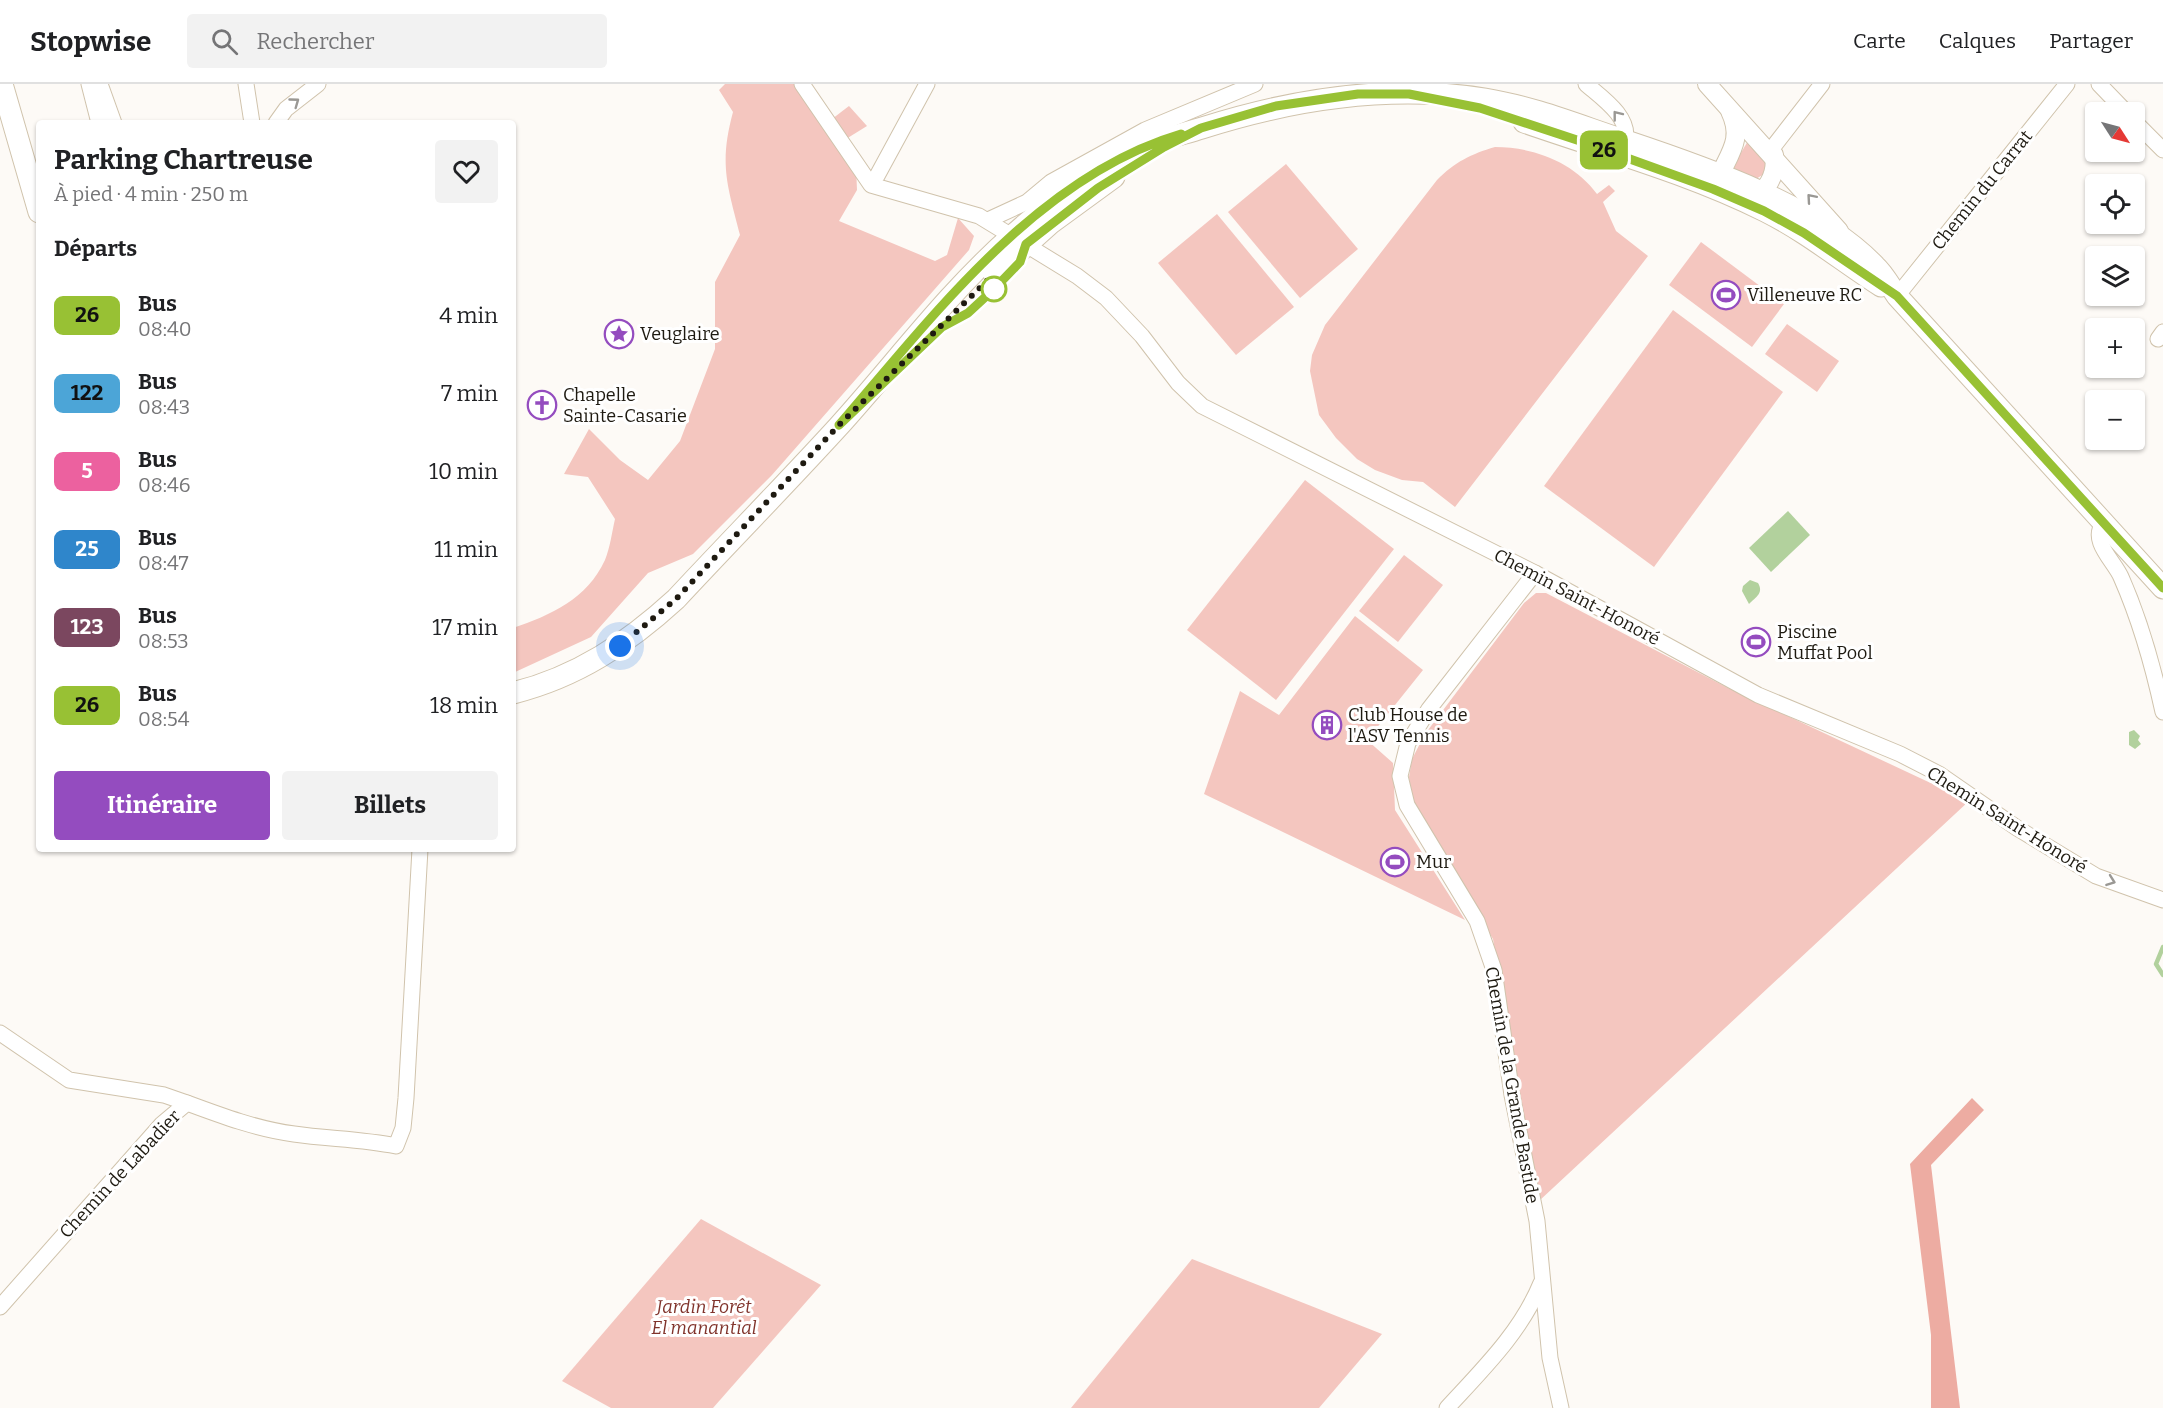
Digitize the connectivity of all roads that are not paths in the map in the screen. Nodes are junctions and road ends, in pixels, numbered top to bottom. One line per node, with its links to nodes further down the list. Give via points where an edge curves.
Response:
1 (2, 84): 28 (main road)
2 (89, 84): 17 (street)
3 (100, 84): 18 (street)
4 (246, 84): 19 (street)
5 (318, 84): 20 (street, one-way to 5, via 285,109)
6 (802, 84): 29 (street, Chemin Saint-Honoré, via 871,185)
7 (927, 84): 25 (street)
8 (1586, 84): 22 (street, one-way to 8, via 1626,130 1620,116)
9 (1707, 84): 16 (street)
10 (1822, 84): 24 (street)
11 (2067, 84): 32 (street, Chemin du Carrat)
12 (2099, 84): 15 (street)
13 (1251, 85): 29 (street, via 1145,130 1051,182 1027,202)
14 (1409, 94): 22 (main road, via 1445,94 1512,104); 26 (main road, via 1480,108); 30 (main road, via 1312,99 1241,114 1125,154 1087,177)
15 (2116, 102)
16 (1728, 107): 24 (street); 26 (street, via 1737,125)
17 (98, 120)
18 (113, 120)
19 (252, 120)
20 (278, 120)
21 (2145, 132): 23 (street)
22 (1625, 141): 26 (main road)
23 (2163, 150)
24 (1772, 153): 27 (street, via 1776,167 1773,179); 31 (street, one-way to 24)
25 (877, 176)
26 (1726, 186): 27 (main road); 32 (main road)
27 (1759, 192): 31 (main road)
28 (36, 199)
29 (988, 220): 30 (street, Chemin Saint-Honoré)
30 (1019, 240): 34 (street, Chemin Saint-Honoré, via 1106,298 1202,406); 36 (main road, via 932,317 839,425 676,599 620,646 568,675)
31 (1848, 242): 32 (main road, via 1877,267)
32 (1897, 296): 33 (main road)
33 (2103, 524): 35 (main road); 37 (street, via 2099,541 2121,576 2152,661)
34 (1535, 573): 39 (street, Chemin Saint-Honoré, one-way to 39, via 1758,695 1939,774 2096,876); 42 (street, Chemin de la Grande Bastide, via 1429,709 1408,744 1400,776 1407,805 1477,921 1494,970 1512,1095 1537,1221)
35 (2163, 588)
36 (516, 692)
37 (2163, 712)
38 (420, 852): 41 (street, Chemin de Labadier, via 406,1098 403,1128 396,1146 293,1134 241,1123)
39 (2163, 900)
40 (0, 1033): 41 (street, via 69,1080 164,1095)
41 (187, 1103): 43 (street, Chemin de Labadier, via 162,1124)
42 (1542, 1280): 44 (street, via 1532,1304 1506,1344); 45 (street, Chemin de la Grande Bastide, via 1550,1358)
43 (0, 1307)
44 (1447, 1408)
45 (1561, 1408)

